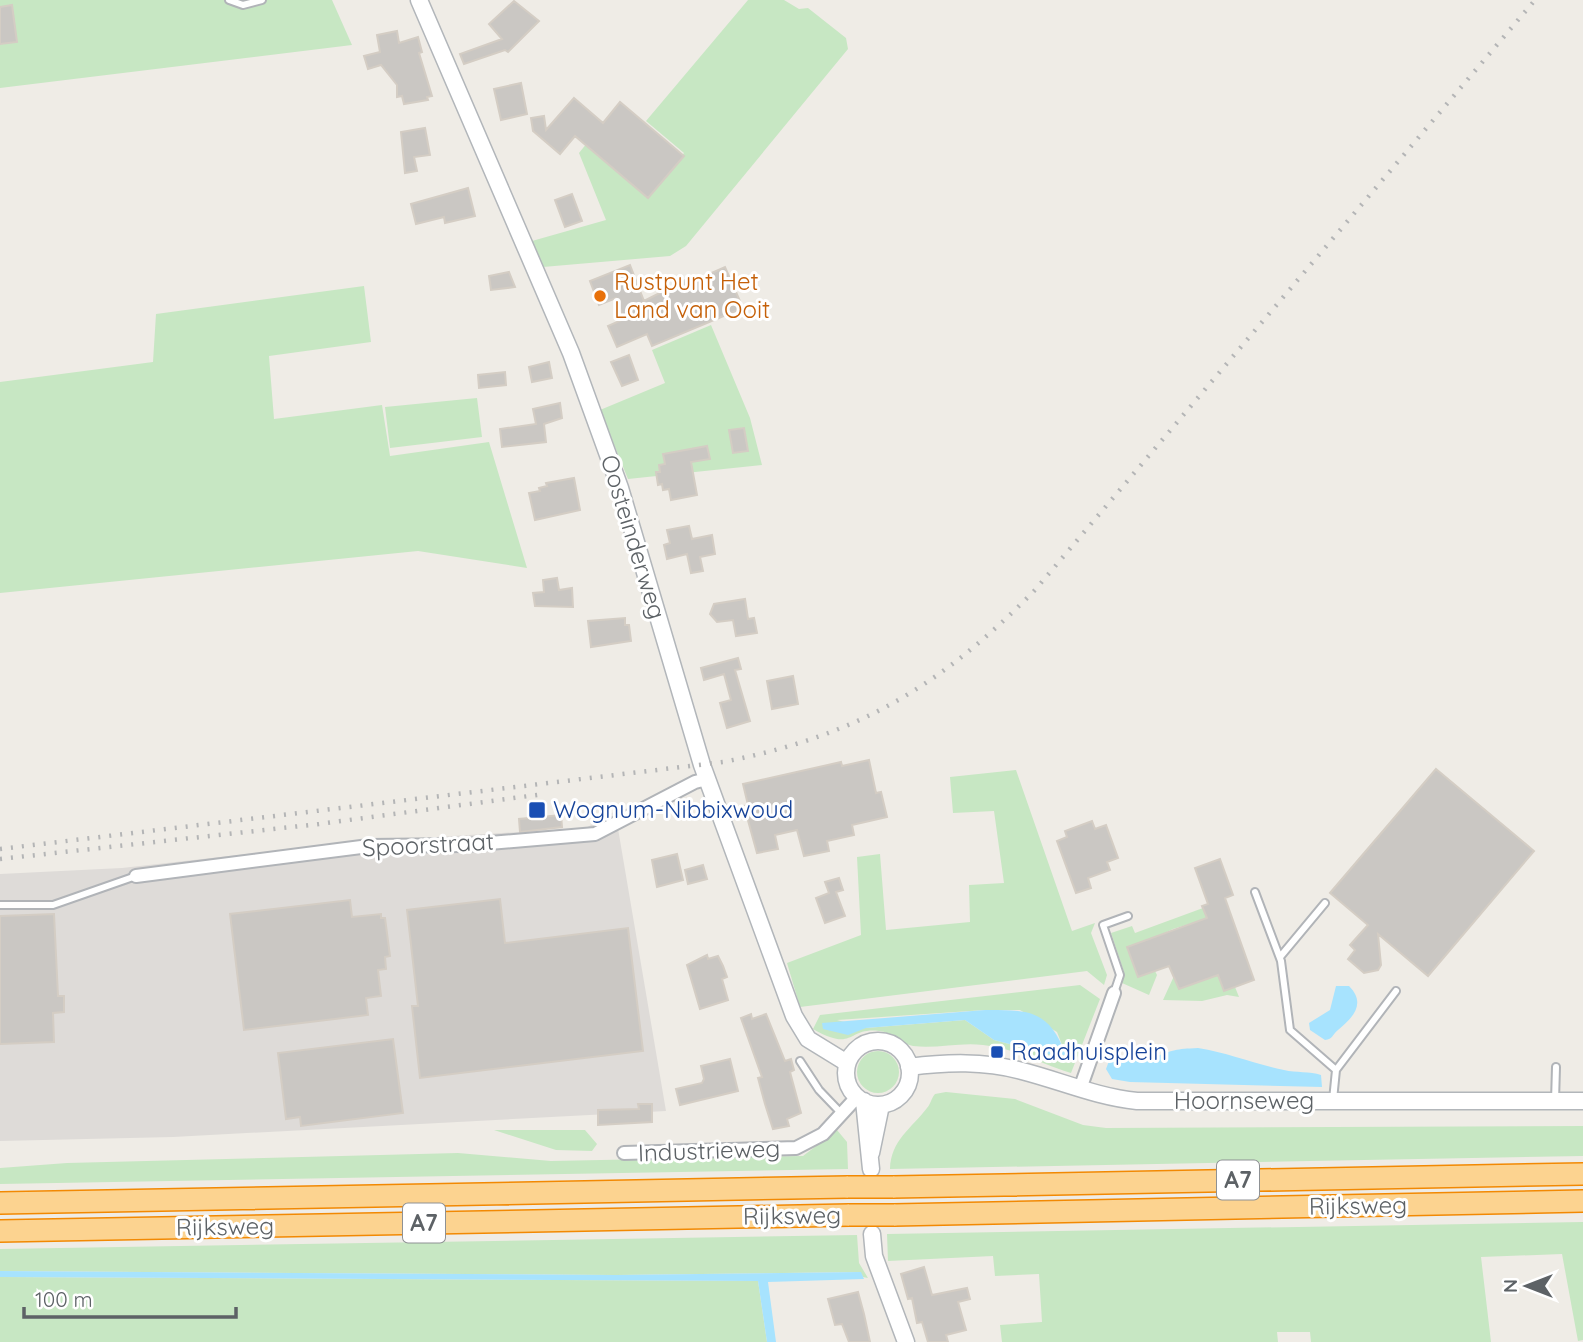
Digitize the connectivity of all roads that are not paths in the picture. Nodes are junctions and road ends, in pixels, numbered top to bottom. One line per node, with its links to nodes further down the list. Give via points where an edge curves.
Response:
1 (229, 0): 2 (lane, via 243,5)
2 (262, 0)
3 (419, 0): 4 (street, Oosteinderweg, via 571,353 620,488)
4 (707, 779): 5 (street, Spoorstraat, via 595,834 466,845 369,846); 14 (street, Oosteinderweg, via 794,1016 808,1039)
5 (136, 876): 8 (lane, via 53,905)
6 (1255, 892): 10 (lane)
7 (1325, 903): 10 (lane)
8 (0, 905)
9 (1128, 916): 12 (lane, via 1103,925 1120,975)
10 (1280, 957): 17 (lane, via 1290,1030)
11 (1396, 991): 17 (lane)
12 (1114, 993): 18 (street)
13 (800, 1061): 24 (lane)
14 (847, 1063): 15 (street, via 857,1048 880,1041 895,1046); 19 (street, via 847,1080)
15 (909, 1067): 18 (street, Hoornseweg, via 982,1064 1020,1070); 23 (street, via 905,1088)
16 (1556, 1068): 20 (lane)
17 (1336, 1069): 22 (lane)
18 (1080, 1089): 22 (street, Hoornseweg, via 1137,1101)
19 (861, 1099): 23 (street); 23 (street, via 871,1161); 24 (street, Industrieweg)
20 (1555, 1101): 21 (street, Hoornseweg); 22 (street, Hoornseweg)
21 (1583, 1101)
22 (1333, 1102)
23 (881, 1105)
24 (843, 1114): 25 (street, Industrieweg, via 823,1133 796,1148)
25 (624, 1153)
26 (1583, 1174): 28 (highway, Rijksweg / A7, bridge)
27 (1583, 1201): 29 (highway, Rijksweg / A7, bridge)
28 (0, 1203)
29 (0, 1231)
30 (872, 1234): 31 (street, via 874,1256)
31 (906, 1342)

